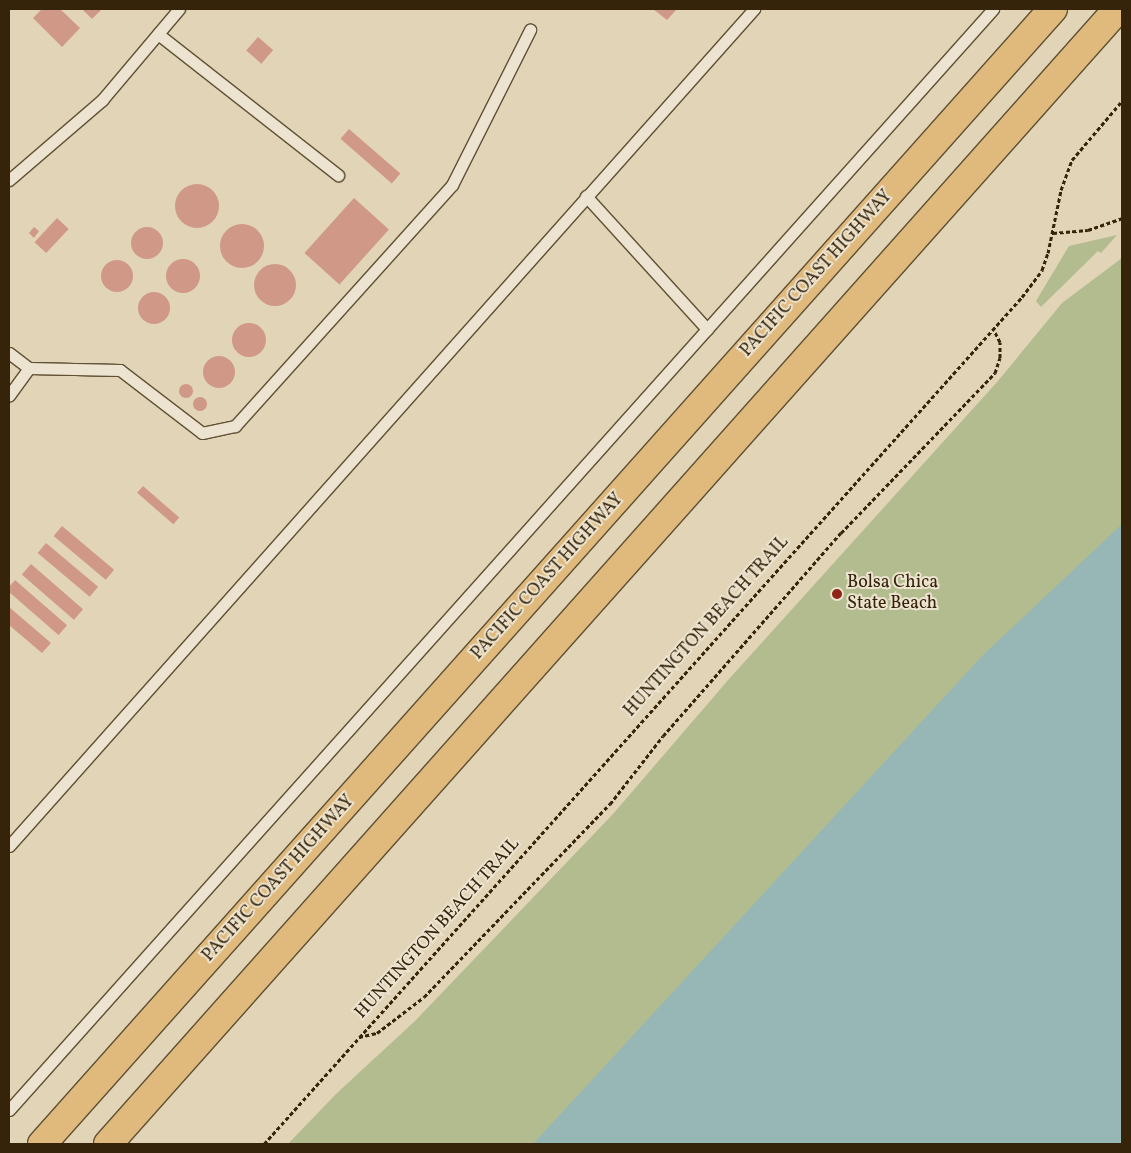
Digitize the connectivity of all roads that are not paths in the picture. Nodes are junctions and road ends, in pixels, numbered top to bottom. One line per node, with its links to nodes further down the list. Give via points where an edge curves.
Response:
1 (178, 9): 7 (lane)
2 (754, 9): 10 (lane)
3 (993, 9): 11 (lane)
4 (1053, 9): 17 (highway, PACIFIC COAST HIGHWAY)
5 (1118, 9): 18 (highway)
6 (530, 30): 13 (lane, via 452,185 235,426 202,433 120,370)
7 (158, 34): 8 (lane); 9 (lane, via 102,100)
8 (338, 175)
9 (9, 180)
10 (586, 196): 11 (lane); 15 (lane)
11 (707, 329): 16 (lane)
12 (9, 353): 13 (lane)
13 (29, 368): 14 (lane)
14 (9, 396)
15 (9, 846)
16 (9, 1110)
17 (42, 1144)
18 (108, 1144)

